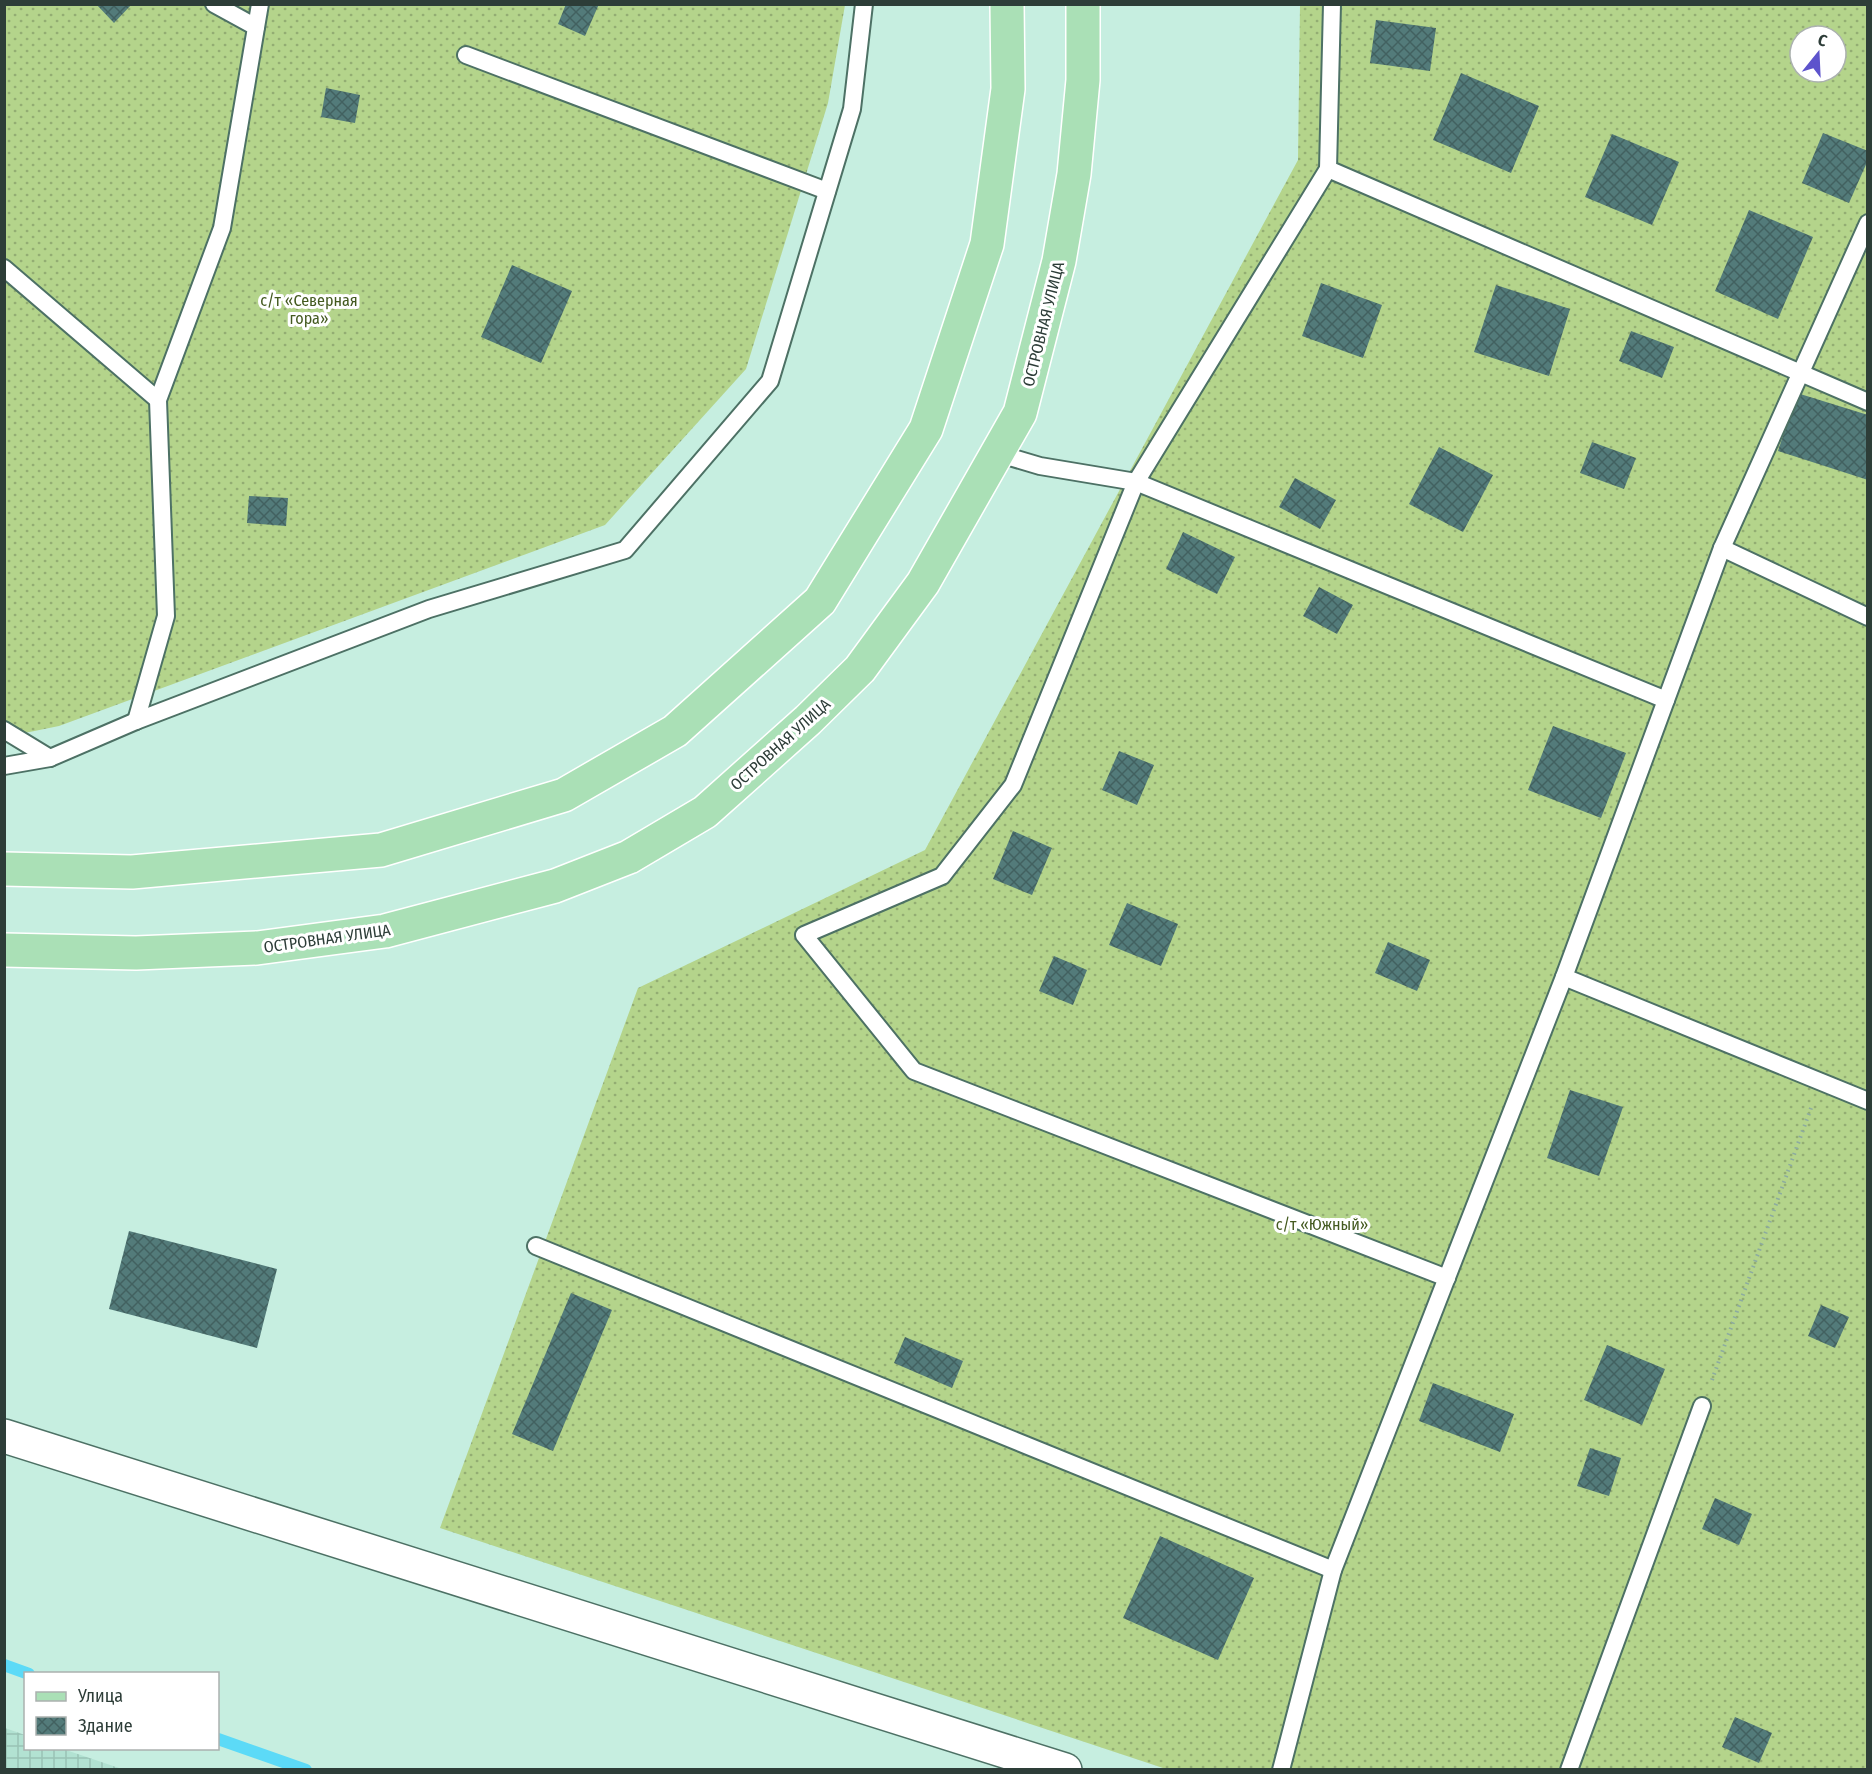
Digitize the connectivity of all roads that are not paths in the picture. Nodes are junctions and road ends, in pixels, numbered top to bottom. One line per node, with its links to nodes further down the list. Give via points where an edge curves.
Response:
1 (214, 4): 7 (lane)
2 (260, 4): 7 (lane)
3 (864, 4): 10 (lane, via 852,109)
4 (1007, 4): 25 (main road, via 1008,89 987,244 926,429 820,601 675,731 564,795 381,850 132,872)
5 (1083, 4): 16 (main road, ОСТРОВНАЯ УЛИЦА, via 1083,80 1074,174 1059,261 1020,413)
6 (1332, 4): 9 (lane)
7 (256, 27): 14 (lane, via 222,228)
8 (466, 56): 10 (lane)
9 (1328, 170): 13 (lane); 17 (lane)
10 (827, 191): 21 (lane, via 770,381 625,550 429,609)
11 (1868, 223): 13 (lane)
12 (4, 268): 14 (lane)
13 (1800, 373): 15 (lane); 18 (lane)
14 (158, 400): 21 (lane, via 166,616)
15 (1868, 402)
16 (996, 453): 17 (lane, via 1040,466); 26 (main road, ОСТРОВНАЯ УЛИЦА, via 923,583 861,669 705,812 629,857 555,886 385,931 257,948 136,953)
17 (1136, 482): 20 (lane); 30 (lane, via 1013,785 942,876 804,935 915,1071)
18 (1722, 548): 19 (lane); 20 (lane)
19 (1868, 617)
20 (1666, 700): 27 (lane)
21 (136, 721): 23 (lane)
22 (4, 729): 23 (lane)
23 (50, 758): 24 (lane)
24 (4, 766)
25 (4, 869)
26 (4, 951)
27 (1564, 977): 28 (lane); 30 (lane)
28 (1868, 1101)
29 (536, 1246): 33 (lane)
30 (1447, 1278): 33 (lane)
31 (1702, 1406): 36 (lane)
32 (4, 1436): 34 (street)
33 (1333, 1570): 35 (lane)
34 (1065, 1770)
35 (1281, 1770)
36 (1569, 1770)

